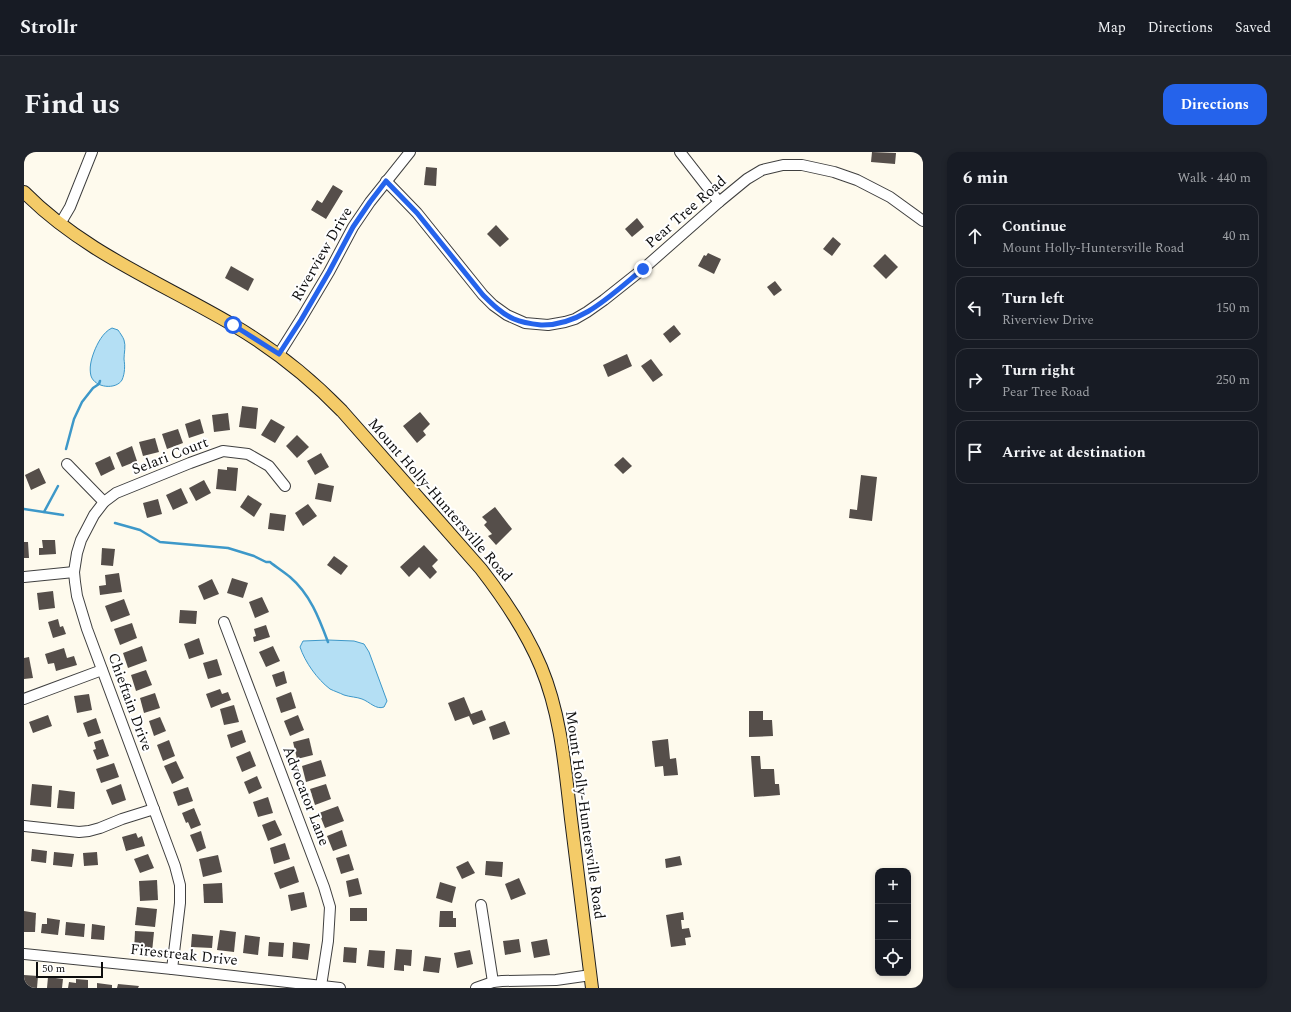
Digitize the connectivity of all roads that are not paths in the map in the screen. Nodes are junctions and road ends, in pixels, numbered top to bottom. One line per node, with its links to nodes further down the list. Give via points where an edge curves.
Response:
1 (92, 152): 8 (street, via 70,207)
2 (410, 152): 4 (street, Riverview Drive)
3 (680, 152): 6 (street)
4 (386, 181): 6 (street, Pear Tree Road, via 417,213 493,305 507,315 532,324 557,324 575,319 587,312 643,269); 9 (street, Riverview Drive, via 353,227)
5 (24, 192): 8 (main road, Mount Holly-Huntersville Road)
6 (718, 202): 7 (street, Pear Tree Road, via 762,170 783,165 802,165 858,180 890,197)
7 (923, 221)
8 (60, 224): 9 (main road, Mount Holly-Huntersville Road, via 91,247 233,325)
9 (279, 354): 23 (main road, Mount Holly-Huntersville Road, via 322,391 364,435 481,569 525,633 549,687 560,736)
10 (67, 464): 12 (street)
11 (285, 486): 12 (street, Selari Court, via 269,466 248,454 223,452 123,490)
12 (104, 502): 13 (street, Chieftain Drive, via 81,540)
13 (74, 572): 14 (street); 16 (street, Chieftain Drive, via 77,596)
14 (24, 577)
15 (224, 622): 26 (street, Advocator Lane, via 330,907)
16 (102, 670): 17 (street); 18 (street, Chieftain Drive)
17 (24, 699)
18 (154, 809): 19 (street, via 89,831); 22 (street, Chieftain Drive, via 180,885)
19 (24, 826)
20 (481, 905): 24 (street)
21 (24, 954): 22 (street, Firestreak Drive)
22 (172, 969): 25 (street, Firestreak Drive)
23 (590, 975): 24 (street, via 556,980); 29 (main road, Mount Holly-Huntersville Road)
24 (493, 982): 28 (street)
25 (255, 983): 26 (street, Firestreak Drive)
26 (322, 986): 27 (street, Firestreak Drive)
27 (340, 988)
28 (476, 988)
29 (592, 988)

